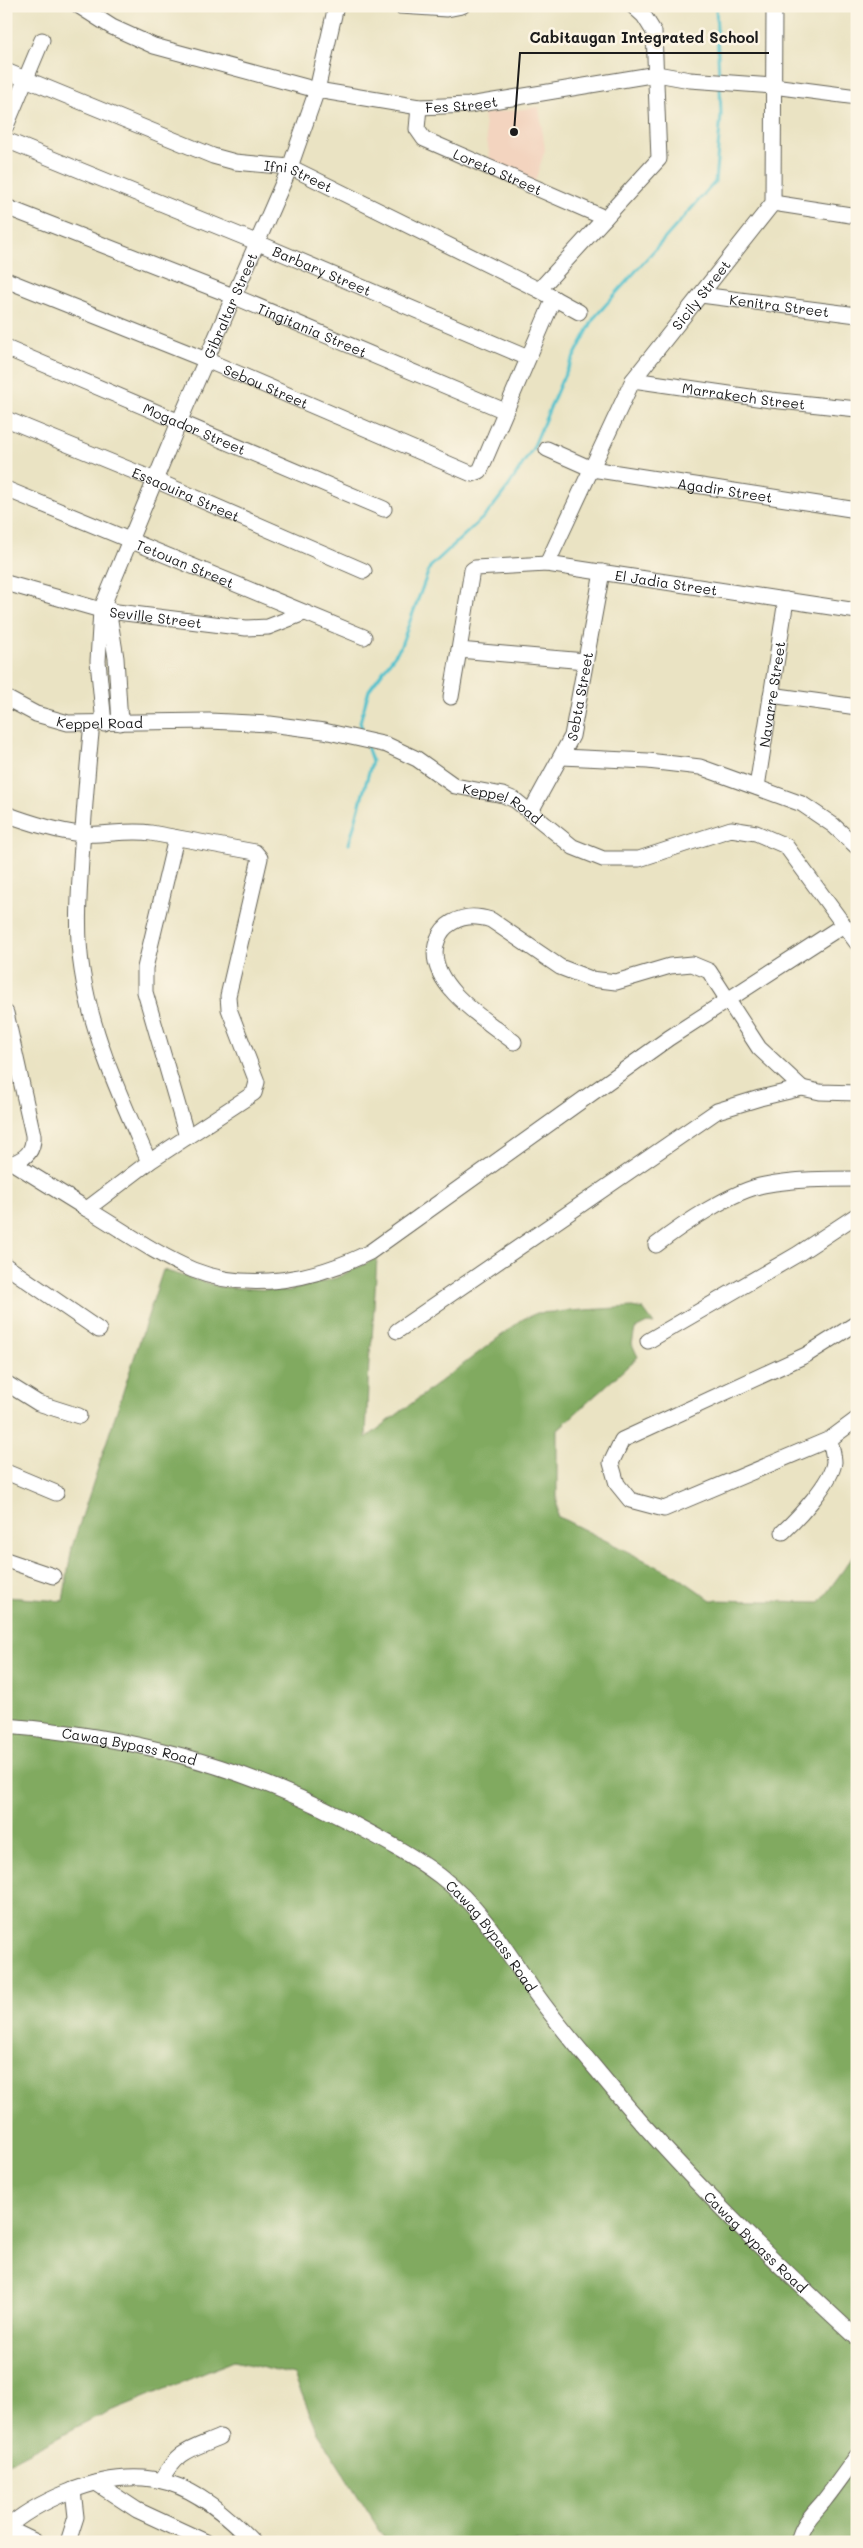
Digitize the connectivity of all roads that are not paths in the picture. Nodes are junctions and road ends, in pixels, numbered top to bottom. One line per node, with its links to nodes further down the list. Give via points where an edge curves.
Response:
1 (79, 6): 12 (street, Fes Street, via 112,27 154,46)
2 (336, 6): 12 (street, Gibraltar Street)
3 (400, 6): 4 (street, via 447,9)
4 (462, 6)
5 (633, 6): 9 (street, via 654,32)
6 (774, 6): 11 (street)
7 (42, 40): 10 (street)
8 (6, 71): 10 (street, Ifni Street)
9 (657, 74): 11 (street, Fes Street, via 690,80); 14 (street, Fes Street, via 488,102); 21 (street, via 659,159)
10 (25, 80): 15 (street); 17 (street, Ifni Street, via 213,156 234,162)
11 (773, 86): 13 (street, Fes Street); 18 (street)
12 (317, 90): 14 (street, Fes Street); 17 (street, Gibraltar Street)
13 (857, 98)
14 (419, 106): 21 (street, Loreto Street, via 417,130 424,139)
15 (6, 126)
16 (6, 140): 22 (street, Barbary Street)
17 (290, 167): 22 (street, Gibraltar Street); 24 (street, Ifni Street)
18 (773, 203): 20 (street); 25 (street, Sicily Street)
19 (6, 206): 26 (street, Tingitania Street)
20 (857, 216)
21 (605, 218): 24 (street)
22 (256, 242): 26 (street, Gibraltar Street); 31 (street, Barbary Street)
23 (6, 280): 32 (street, Sebou Street)
24 (539, 290): 27 (street, Ifni Street)
25 (701, 295): 29 (street, Kenitra Street); 33 (street, Sicily Street)
26 (233, 296): 32 (street, Gibraltar Street); 35 (street, Tingitania Street)
27 (554, 298): 28 (street, Ifni Street); 31 (street)
28 (579, 312)
29 (857, 315)
30 (6, 348): 37 (street, Mogador Street)
31 (528, 358): 35 (street)
32 (206, 360): 35 (street, Sebou Street, via 470,474 480,471); 37 (street, Gibraltar Street)
33 (633, 380): 34 (street, Marrakech Street); 39 (street, Sicily Street)
34 (857, 409)
35 (504, 411)
36 (6, 419): 40 (street, Essaouira Street)
37 (180, 420): 40 (street, Gibraltar Street); 42 (street, Mogador Street)
38 (547, 450): 39 (street, Agadir Street)
39 (592, 469): 43 (street, Agadir Street); 45 (street, Sicily Street)
40 (156, 480): 44 (street, Gibraltar Street); 46 (street, Essaouira Street)
41 (6, 489): 44 (street, Tetouan Street)
42 (384, 509)
43 (857, 510)
44 (130, 540): 50 (street, Gibraltar Street); 52 (street, Tetouan Street)
45 (547, 564): 47 (street, El Jadia Street); 54 (street, El Jadia Street, via 475,568 469,575)
46 (364, 571)
47 (602, 572): 49 (street, El Jadia Street); 55 (street, Sebta Street)
48 (6, 583): 50 (street, Seville Street)
49 (786, 600): 51 (street, El Jadia Street); 56 (street, Navarre Street)
50 (105, 607): 52 (street, Seville Street, via 246,628 268,627); 60 (street, via 116,658); 61 (street, via 98,660)
51 (857, 611)
52 (304, 613): 53 (street, Tetouan Street)
53 (364, 637)
54 (459, 650): 55 (street); 57 (street)
55 (585, 661): 62 (street, Sebta Street, via 577,716)
56 (771, 696): 59 (street); 63 (street, Navarre Street)
57 (451, 697)
58 (6, 698): 61 (street, Keppel Road, via 58,722)
59 (857, 707)
60 (120, 723): 61 (street, Keppel Road); 64 (street, Keppel Road, via 209,721 270,724 356,737 408,753 455,786 503,794)
61 (98, 724): 66 (street)
62 (562, 757): 63 (street, via 639,760 700,767); 64 (street, Sebta Street)
63 (757, 787): 68 (street, via 802,804)
64 (531, 811): 69 (street, Keppel Road, via 582,852 614,860 639,859 731,829 756,833 786,846)
65 (6, 814): 66 (street, via 33,824)
66 (82, 834): 67 (street, via 140,831); 77 (street, via 78,929 82,970 107,1064)
67 (176, 838): 76 (street, via 145,968 144,986); 76 (street, via 255,852 260,858 228,996 229,1009 257,1088)
68 (857, 847)
69 (842, 926): 70 (street, Keppel Road); 71 (street)
70 (857, 943)
71 (729, 1001): 73 (street, via 709,971 692,964 670,966 616,982 591,979 560,967 490,920 478,916 460,919 445,927 438,938 435,953 439,972 457,996); 74 (street, via 759,1048); 80 (street, via 661,1044 370,1252 341,1267 289,1280 219,1277 194,1270 165,1256)
72 (6, 1013): 78 (street, via 33,1135 30,1152 23,1159)
73 (514, 1042)
74 (802, 1088): 75 (street); 86 (street, via 717,1112)
75 (857, 1093)
76 (187, 1137): 77 (street)
77 (149, 1162): 80 (street)
78 (10, 1163): 80 (street)
79 (857, 1180): 82 (street, via 817,1179 763,1185 695,1219)
80 (87, 1208)
81 (857, 1215): 87 (street, via 798,1254)
82 (656, 1245)
83 (6, 1266): 85 (street)
84 (857, 1323): 91 (street, via 806,1355 622,1440 611,1463 617,1484 630,1500 664,1509)
85 (99, 1330)
86 (397, 1331)
87 (648, 1341)
88 (6, 1383): 89 (street, via 38,1403)
89 (79, 1416)
90 (857, 1419): 91 (street)
91 (830, 1439): 94 (street, via 834,1461 831,1474)
92 (6, 1472): 93 (street)
93 (56, 1492)
94 (783, 1532)
95 (6, 1560): 96 (street)
96 (53, 1576)
97 (6, 1726): 98 (street, Cawag Bypass Road, via 101,1737 231,1769 307,1800 404,1852 441,1877 478,1911 538,1996 673,2160)
98 (857, 2338)
99 (220, 2437): 101 (street, via 179,2455)
100 (857, 2456): 110 (street, via 808,2518)
101 (162, 2480): 102 (street, via 132,2477); 109 (street, via 195,2493 222,2512)
102 (96, 2483): 103 (street); 105 (street)
103 (73, 2490): 104 (street, via 28,2511); 107 (street, via 76,2517)
104 (7, 2529): 106 (street)
105 (188, 2538): 108 (street)
106 (36, 2542)
107 (68, 2542)
108 (206, 2542)
109 (253, 2542)
110 (798, 2542)

